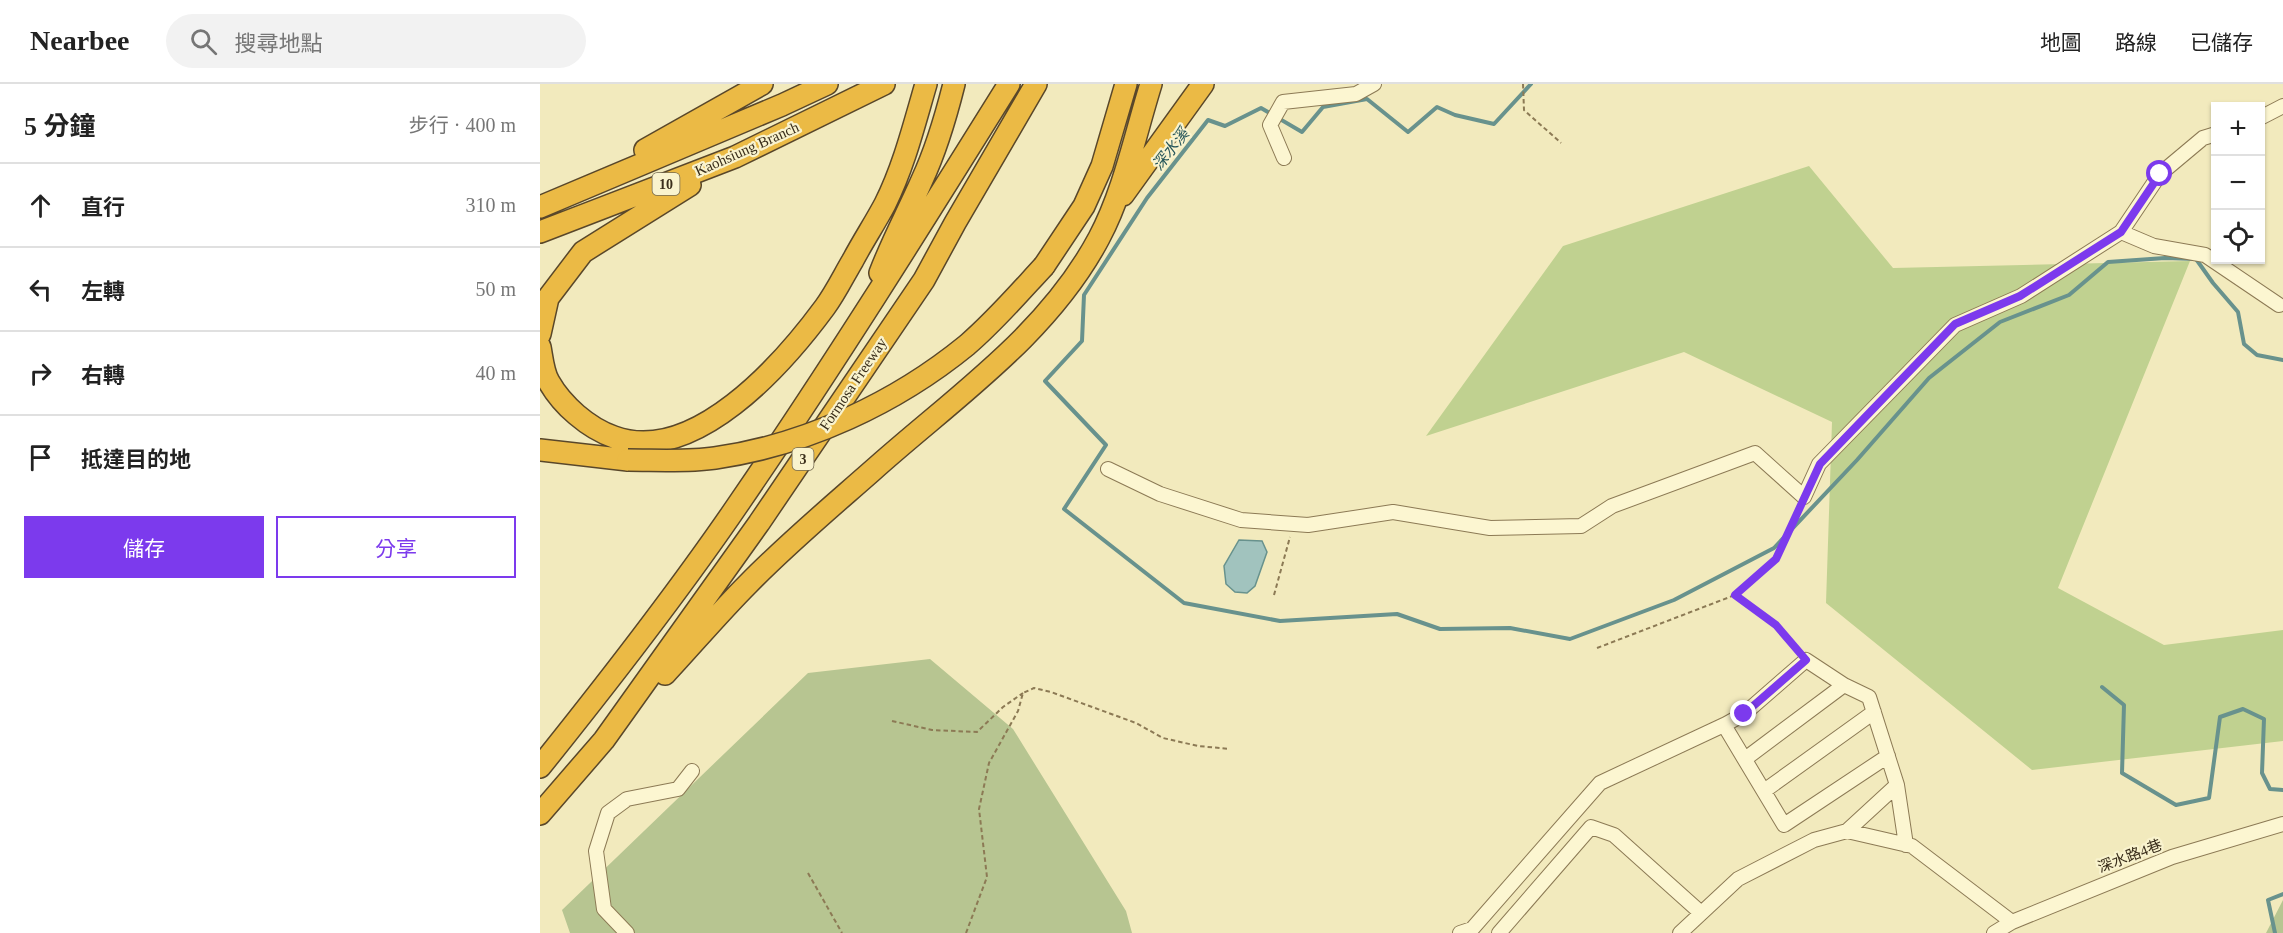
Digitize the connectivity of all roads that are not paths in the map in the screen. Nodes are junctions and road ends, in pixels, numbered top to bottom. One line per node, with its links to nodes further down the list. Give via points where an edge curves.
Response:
1 (762, 84): 17 (highway, via 644,151 564,186)
2 (827, 84): 17 (highway, Kaohsiung Branch / 10)
3 (884, 84): 15 (highway, Kaohsiung Branch / 10)
4 (926, 84): 24 (highway, via 908,151 885,205 826,305 789,351 716,417 682,434 649,443 627,442 601,432 569,408 548,381)
5 (954, 84): 22 (highway, via 923,179 893,239)
6 (1010, 84): 22 (highway, Formosa Freeway / 3)
7 (1036, 84): 30 (highway, Formosa Freeway / 3, via 924,280 759,523)
8 (1126, 84): 25 (highway, bridge, via 1102,166 1084,206 1044,266 966,346 902,390 845,420 778,446 713,459 628,460)
9 (1151, 84): 18 (highway)
10 (1203, 84): 18 (highway)
11 (1374, 84): 16 (lane, via 1356,94 1283,102 1270,125)
12 (2283, 106): 13 (lane)
13 (2265, 115)
14 (2211, 136): 20 (lane, via 2160,174)
15 (735, 157): 19 (highway, Kaohsiung Branch / 10); 23 (highway, via 583,252 548,298)
16 (1284, 158)
17 (545, 205)
18 (1113, 210): 30 (highway, via 1082,267 1010,351 748,583)
19 (540, 232)
20 (2121, 232): 21 (lane, via 2154,246 2205,255); 26 (lane, via 2020,296 1955,324 1820,464 1804,497 1755,453 1612,506 1581,526 1490,528 1394,513 1308,525 1241,520 1160,494)
21 (2279, 305)
22 (867, 311): 33 (highway, Formosa Freeway / 3, via 738,504 628,657)
23 (540, 334)
24 (540, 347)
25 (540, 450)
26 (1108, 469)
27 (1844, 685): 28 (lane, via 1869,697); 29 (lane, via 1806,660 1744,714); 32 (lane)
28 (1874, 712): 31 (lane); 36 (lane)
29 (1724, 725): 32 (lane); 46 (lane, via 1600,783 1472,928)
30 (603, 740): 37 (highway, Formosa Freeway / 3)
31 (1888, 756): 35 (lane); 39 (lane)
32 (1744, 759): 36 (lane)
33 (540, 767)
34 (692, 771): 45 (lane, via 678,789 627,799 608,813 596,851 604,909)
35 (1897, 785): 40 (lane); 41 (lane)
36 (1764, 791): 39 (lane)
37 (540, 814)
38 (2283, 824): 44 (lane, 深水路4巷, via 2172,857)
39 (1784, 825): 42 (lane)
40 (1847, 831): 41 (lane); 42 (lane)
41 (1906, 845): 44 (lane)
42 (1798, 848): 43 (lane, via 1738,879)
43 (1701, 913): 47 (lane, via 1614,835 1591,827); 48 (lane)
44 (2012, 922): 49 (lane, 深水路4巷)
45 (627, 933)
46 (1460, 933)
47 (1499, 933)
48 (1680, 933)
49 (1994, 933)

